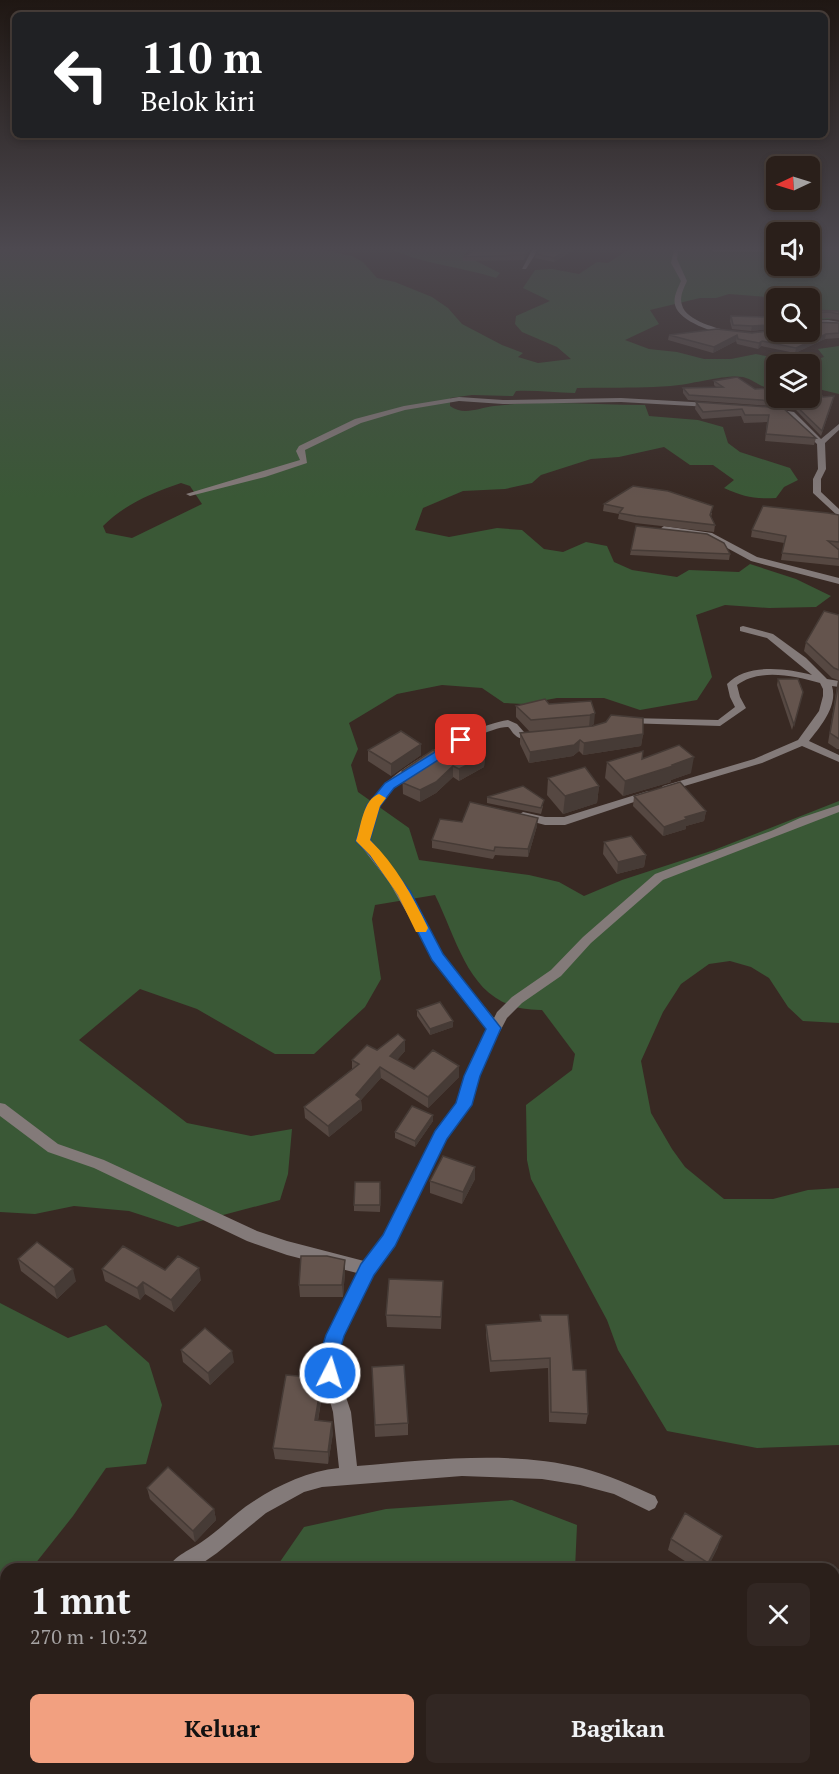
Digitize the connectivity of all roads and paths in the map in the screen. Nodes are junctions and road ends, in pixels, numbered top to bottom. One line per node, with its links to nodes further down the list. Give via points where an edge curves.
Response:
1 (732, 333): 2 (street)
2 (737, 334)
3 (716, 405): 7 (street, via 588,399 459,399 422,404 340,428 302,448 304,461 298,464)
4 (766, 410): 6 (street, via 791,414)
5 (839, 426): 6 (street)
6 (821, 443): 8 (street, via 822,469 817,493)
7 (190, 494)
8 (839, 514)
9 (656, 529): 10 (street, via 710,534 754,559)
10 (839, 581)
11 (743, 629): 12 (street, via 769,635)
12 (825, 683): 13 (street); 14 (street, via 795,674 744,676 732,684 741,708 720,723); 16 (street, via 826,705 818,723)
13 (839, 684)
14 (614, 721)
15 (548, 736): 20 (street, via 520,735 515,726 507,723 490,725 461,740 389,786 374,805 363,841 405,894 438,957)
16 (802, 742): 17 (street); 19 (street, via 758,761 565,821)
17 (839, 759)
18 (839, 808): 20 (street, via 659,877 587,940 556,973 517,1000)
19 (513, 814)
20 (494, 1028): 22 (street, via 472,1076 464,1105 441,1135 389,1240)
21 (0, 1108): 22 (street, via 53,1148 99,1164 252,1236)
22 (367, 1269): 23 (street, via 328,1357 342,1412)
23 (349, 1474): 24 (street, via 463,1467 526,1470 595,1480); 25 (street, via 300,1485 260,1507)
24 (649, 1502)
25 (186, 1563)

